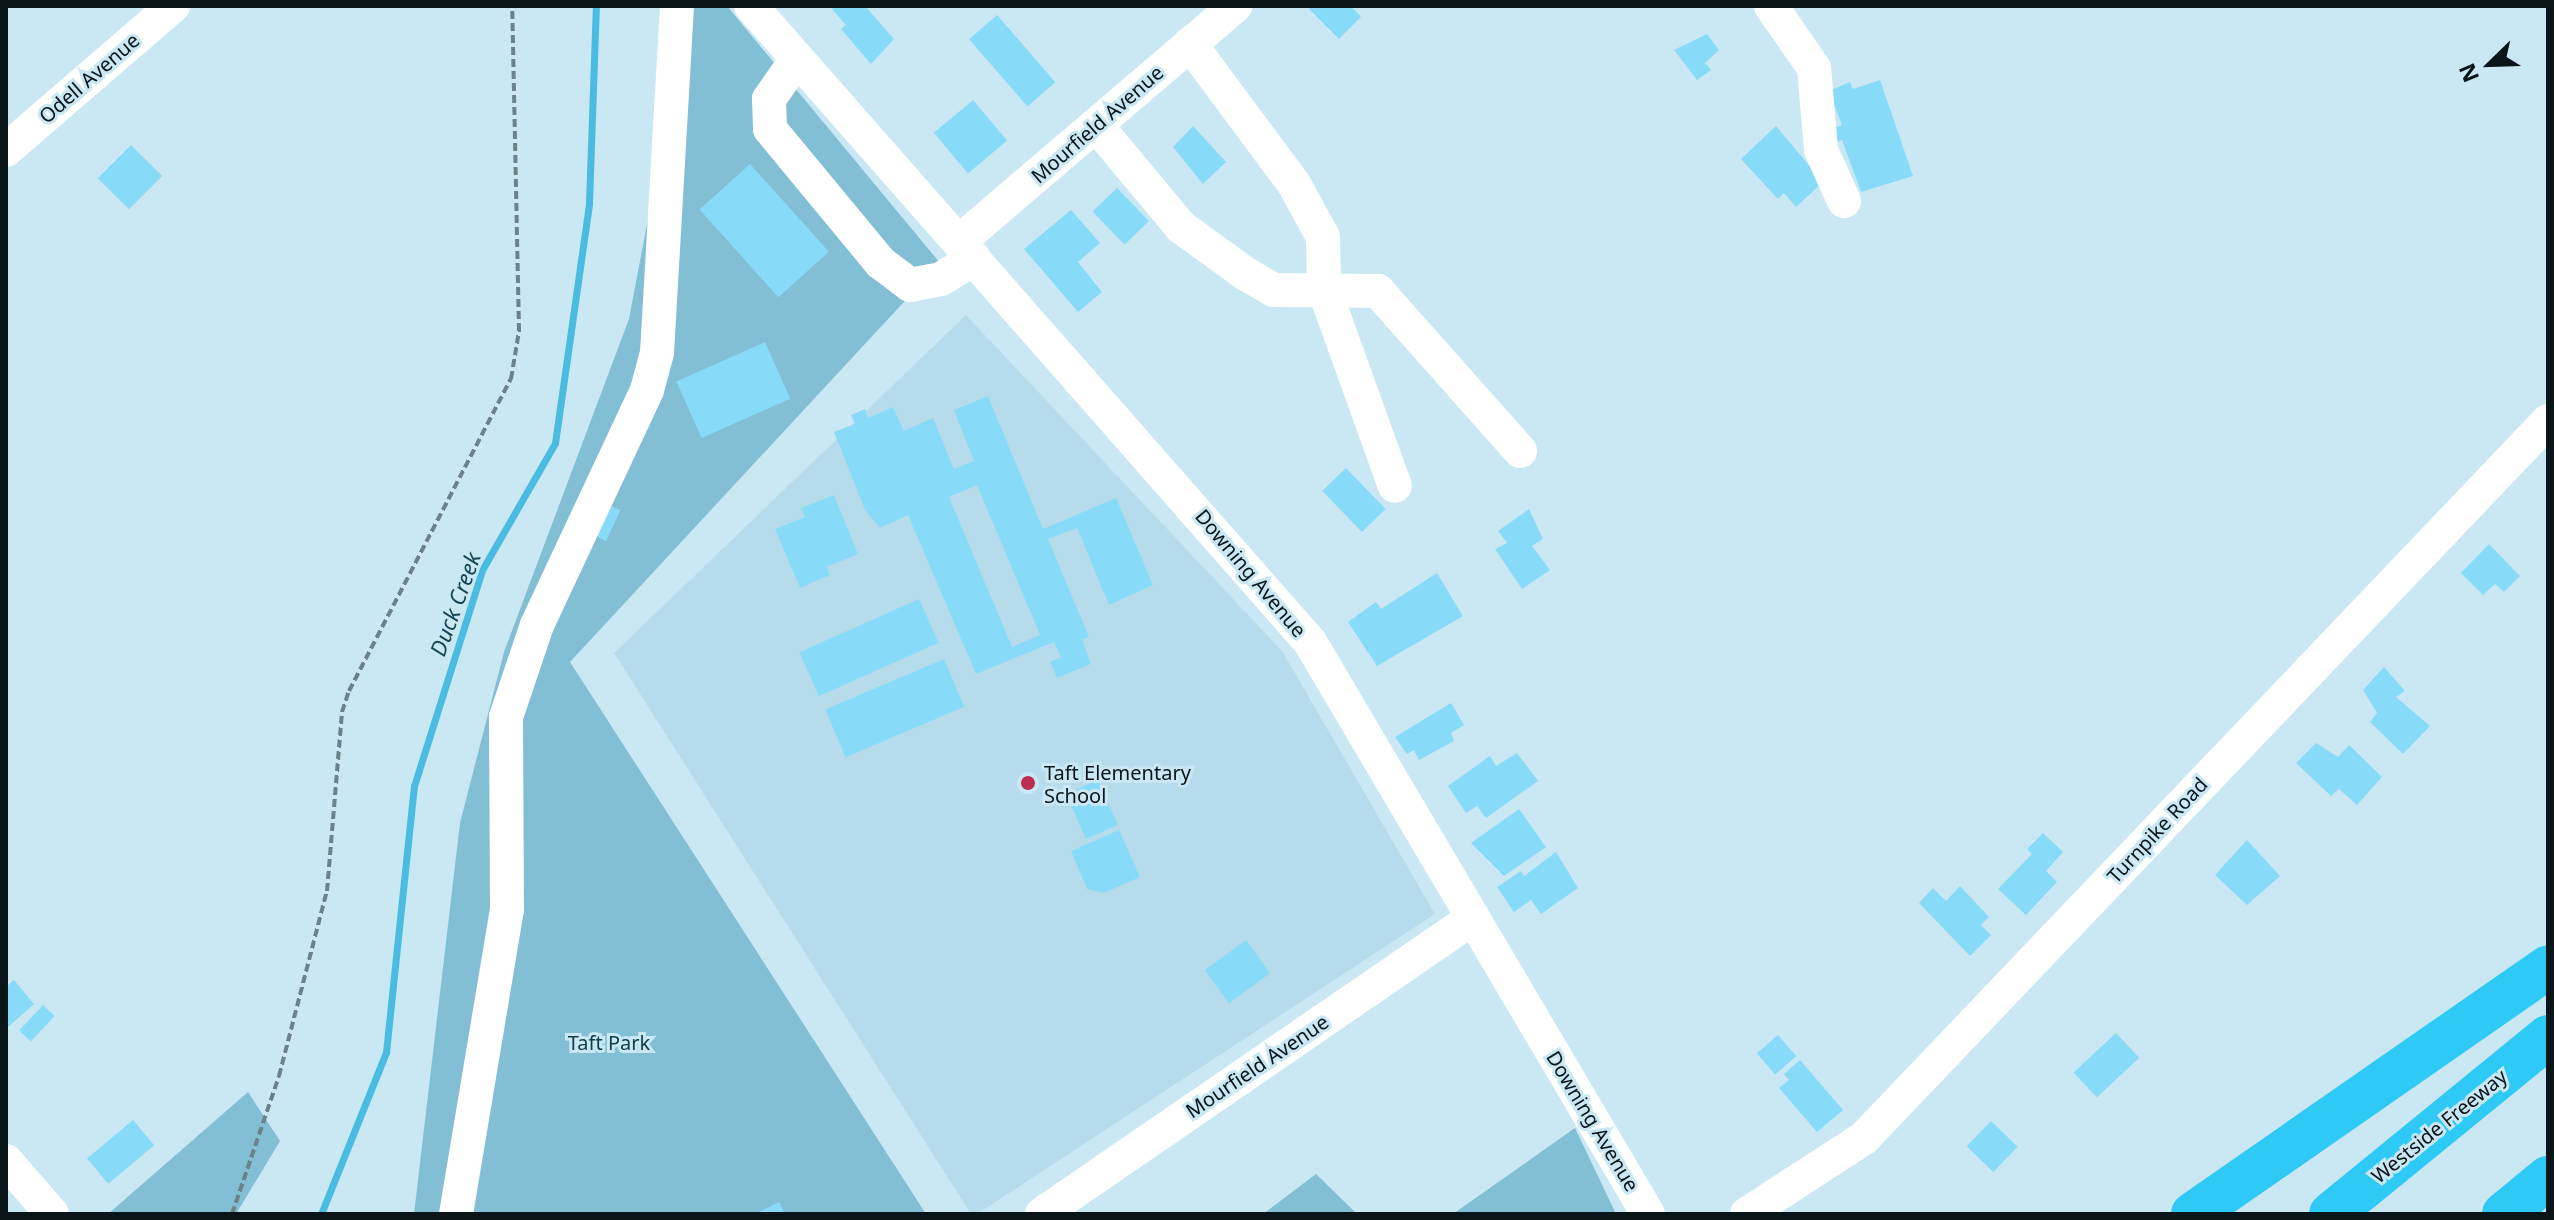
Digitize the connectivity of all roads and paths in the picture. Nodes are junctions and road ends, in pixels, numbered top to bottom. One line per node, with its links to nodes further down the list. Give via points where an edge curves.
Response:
1 (173, 6): 10 (street, Odell Avenue)
2 (512, 6): 23 (path, via 519,331 514,365 342,712 327,891 279,1076)
3 (677, 6): 24 (street, via 657,353 647,390 537,625 506,717 507,910)
4 (751, 6): 8 (street, Downing Avenue)
5 (1235, 6): 7 (street, Mourfield Avenue)
6 (1771, 6): 11 (street, via 1814,68 1821,150)
7 (1190, 44): 9 (street, Mourfield Avenue); 13 (street, via 1294,184 1323,237)
8 (797, 59): 12 (street, Downing Avenue); 12 (street, Mourfield Avenue, via 769,99 770,129 881,263 910,285 941,279)
9 (1096, 125): 12 (street, Mourfield Avenue); 13 (street, via 1181,227 1235,266 1274,290)
10 (6, 150)
11 (1844, 201)
12 (967, 250): 17 (street, Downing Avenue, via 1310,642)
13 (1324, 289): 15 (street, via 1378,291); 16 (street)
14 (2548, 421): 27 (street, Turnpike Road, via 1864,1138)
15 (1520, 451)
16 (1395, 486)
17 (1473, 918): 25 (street, Mourfield Avenue); 26 (street, Downing Avenue)
18 (2548, 967): 28 (highway)
19 (2548, 1037): 29 (highway, Westside Freeway)
20 (6, 1161): 22 (street)
21 (2548, 1178): 30 (highway)
22 (52, 1214)
23 (232, 1214)
24 (456, 1214)
25 (1042, 1214)
26 (1648, 1214)
27 (1747, 1214)
28 (2193, 1214)
29 (2331, 1214)
30 (2504, 1214)

